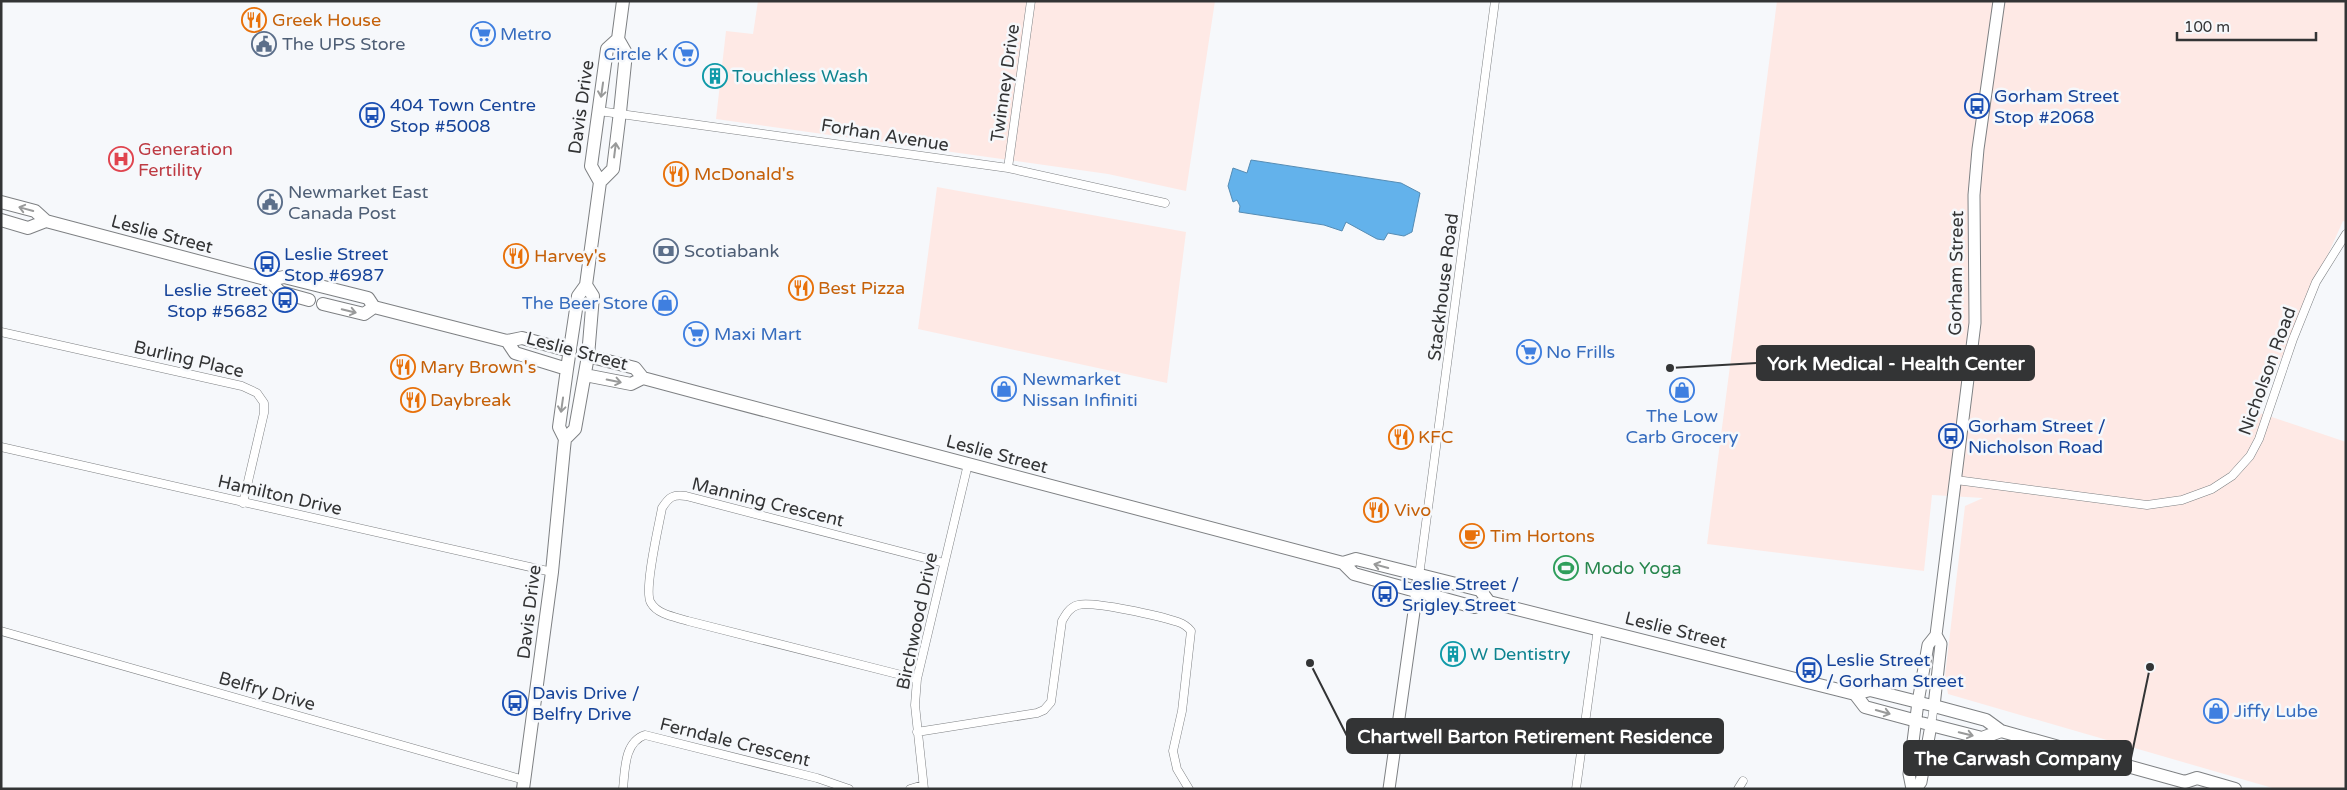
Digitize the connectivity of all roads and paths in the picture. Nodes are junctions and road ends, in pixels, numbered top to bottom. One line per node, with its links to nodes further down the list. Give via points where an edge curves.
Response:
1 (623, 1): 5 (main road, Davis Drive)
2 (1031, 1): 8 (street, Twinney Drive)
3 (1495, 1): 35 (street, Stackhouse Road)
4 (1999, 1): 30 (street, Gorham Street, via 1978,149 1974,195 1975,323)
5 (618, 39): 6 (main road, Davis Drive, one-way to 6, via 607,49); 7 (main road, Davis Drive, via 626,54)
6 (599, 110): 7 (street, Forhan Avenue); 9 (main road, Davis Drive, via 591,166)
7 (620, 112): 8 (street, Forhan Avenue); 9 (main road, Davis Drive, one-way to 7, via 613,169)
8 (1008, 168): 11 (street, Forhan Avenue)
9 (600, 182): 16 (main road, Davis Drive)
10 (1, 202): 13 (main road, Leslie Street, one-way to 10, via 35,211)
11 (1165, 203)
12 (1, 220): 13 (main road, Leslie Street, via 28,228)
13 (46, 222): 15 (main road, Leslie Street)
14 (2346, 234): 30 (street, Nicholson Road, via 2316,282 2293,338 2259,440 2232,476 2212,489 2182,500 2147,505)
15 (269, 280): 17 (main road, Leslie Street, via 280,292); 19 (main road, Leslie Street, via 284,277 368,298)
16 (586, 285): 22 (main road, Davis Drive, via 578,296); 23 (main road, Davis Drive, via 593,296)
17 (309, 300): 18 (street, Leslie Street)
18 (323, 304): 19 (main road, Leslie Street, one-way to 19, via 364,314)
19 (374, 307): 21 (main road, Leslie Street)
20 (1, 332): 31 (street, Burling Place, via 242,386 256,393 264,403 264,413)
21 (507, 342): 22 (main road, Leslie Street, via 522,338); 24 (main road, Leslie Street, via 515,353)
22 (570, 351): 23 (street, Leslie Street); 24 (main road, Davis Drive)
23 (588, 356): 25 (main road, Davis Drive); 26 (main road, Leslie Street, via 636,368)
24 (567, 369): 25 (street, Leslie Street); 27 (main road, Davis Drive, one-way to 27, via 559,427)
25 (584, 375): 26 (main road, Leslie Street, one-way to 26, via 631,384); 27 (main road, Davis Drive, via 575,429)
26 (643, 378): 29 (main road, Leslie Street)
27 (565, 439): 34 (main road, Davis Drive)
28 (1, 447): 31 (street, Hamilton Drive)
29 (968, 464): 32 (street, Birchwood Drive); 33 (main road, Leslie Street)
30 (1956, 480): 40 (street, Gorham Street)
31 (243, 503): 34 (street, Hamilton Drive)
32 (944, 563): 41 (street, Birchwood Drive); 41 (street, Manning Crescent, via 686,496 675,494 662,508 648,586 650,602 658,611)
33 (1343, 563): 35 (main road, Leslie Street, one-way to 33, via 1356,559); 36 (main road, Leslie Street, via 1354,574)
34 (552, 572): 50 (main road, Davis Drive)
35 (1419, 576): 36 (street); 37 (main road, Leslie Street, via 1480,590)
36 (1416, 591): 37 (main road, Leslie Street, via 1474,607); 57 (street)
37 (1489, 602): 38 (main road, Leslie Street)
38 (1598, 628): 42 (main road, Leslie Street); 58 (street)
39 (1, 631): 50 (street, Belfry Drive)
40 (1936, 635): 43 (street, Gorham Street, via 1928,645); 44 (street, Gorham Street, via 1941,644)
41 (917, 679): 48 (street, Birchwood Drive)
42 (1855, 694): 43 (main road, Leslie Street, via 1870,690); 45 (main road, Leslie Street, one-way to 45, via 1865,707)
43 (1918, 702): 44 (street, Leslie Street); 45 (street, Gorham Street)
44 (1934, 706): 46 (street, Gorham Street); 47 (main road, Leslie Street, via 1986,720)
45 (1917, 721): 46 (street, Leslie Street); 60 (street, Gorham Street, via 1908,774)
46 (1931, 725): 47 (main road, Leslie Street, one-way to 47, via 1982,738); 61 (street, Gorham Street, via 1921,782)
47 (2001, 731): 51 (main road, Leslie Street)
48 (917, 732): 52 (street, Birchwood Drive); 56 (street, via 1044,710 1051,702 1062,621 1066,614 1074,607 1087,604 1136,613 1178,622 1191,631 1182,711 1173,751 1177,769)
49 (1743, 780): 59 (street)
50 (523, 784)
51 (2188, 786): 62 (main road, Leslie Street, via 2197,778)
52 (924, 787): 55 (street)
53 (623, 789): 54 (street, Ferndale Crescent, via 630,746 635,738 644,735)
54 (849, 789)
55 (910, 789)
56 (1188, 789)
57 (1389, 789)
58 (1576, 789)
59 (1738, 789)
60 (1912, 789)
61 (1916, 789)
62 (2235, 789)

